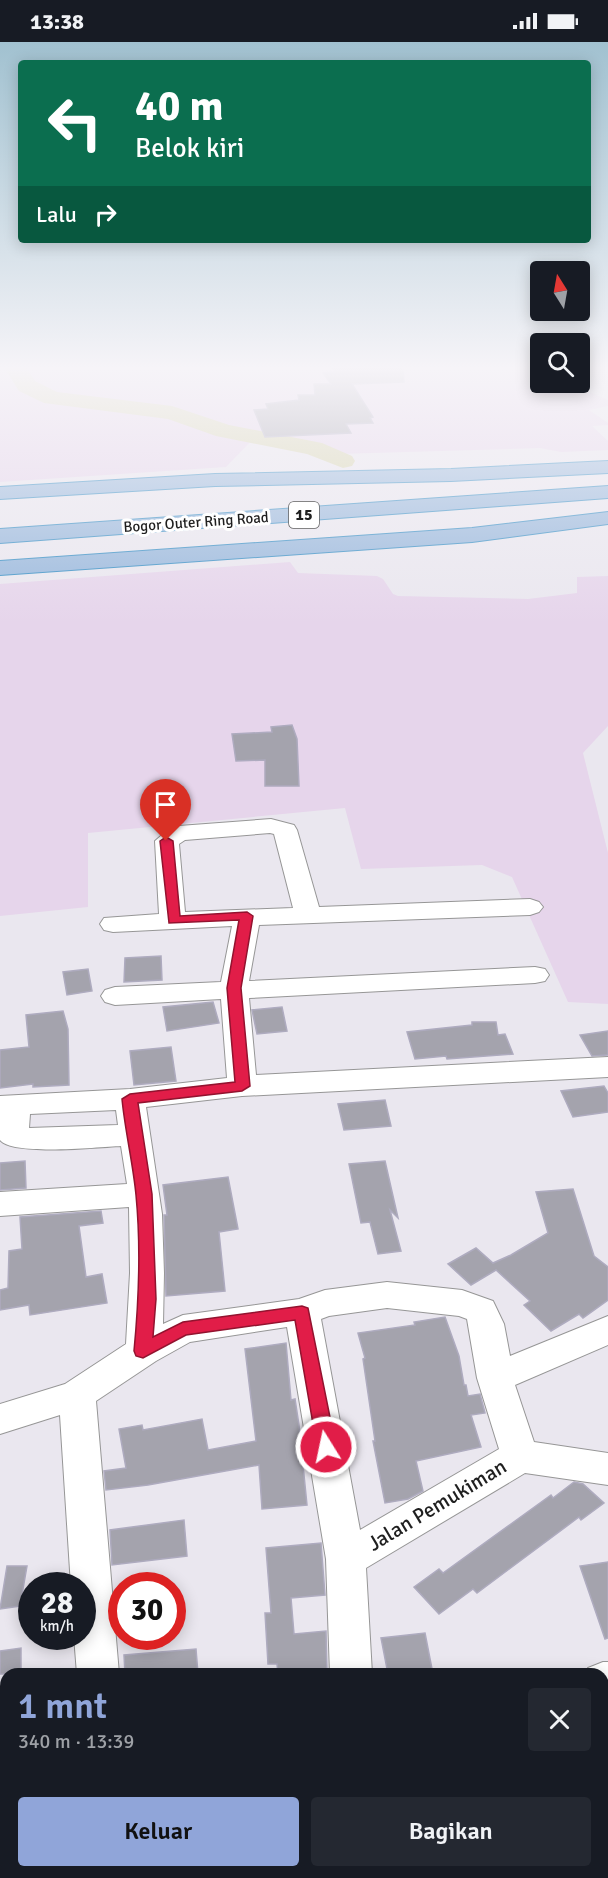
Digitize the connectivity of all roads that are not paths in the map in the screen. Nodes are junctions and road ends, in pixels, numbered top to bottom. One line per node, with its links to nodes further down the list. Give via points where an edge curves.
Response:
1 (608, 467): 4 (highway, via 215,480)
2 (608, 477): 6 (highway, Bogor Outer Ring Road / 15)
3 (608, 492): 7 (highway, Bogor Outer Ring Road / 15)
4 (0, 493)
5 (608, 518): 8 (highway, via 472,535)
6 (0, 521)
7 (0, 536)
8 (0, 568)
9 (530, 907): 11 (street)
10 (247, 916): 11 (street); 12 (street); 15 (street)
11 (308, 916): 12 (street, via 285,830 271,826 178,833 169,837 166,841)
12 (173, 921): 13 (street)
13 (113, 924)
14 (535, 975): 15 (street)
15 (234, 988): 16 (street); 18 (street)
16 (115, 996)
17 (608, 1067): 18 (street)
18 (242, 1086): 19 (street)
19 (130, 1099): 20 (street); 21 (street)
20 (8, 1106): 21 (street, via 13,1136 19,1139)
21 (133, 1136): 22 (street)
22 (144, 1194): 23 (street); 26 (street, via 148,1299)
23 (0, 1204)
24 (302, 1312): 26 (street, via 183,1329); 27 (street, Jalan Pemukiman, via 325,1303 379,1296 462,1303 481,1310 487,1324); 32 (street, Jalan Pemukiman)
25 (608, 1330): 27 (street)
26 (143, 1351): 28 (street)
27 (495, 1378): 30 (street, Jalan Pemukiman)
28 (77, 1395): 29 (street); 33 (street)
29 (0, 1419)
30 (520, 1456): 31 (street); 32 (street, Jalan Pemukiman)
31 (608, 1469)
32 (346, 1559): 34 (street, Jalan Pemukiman)
33 (98, 1668)
34 (350, 1668)

